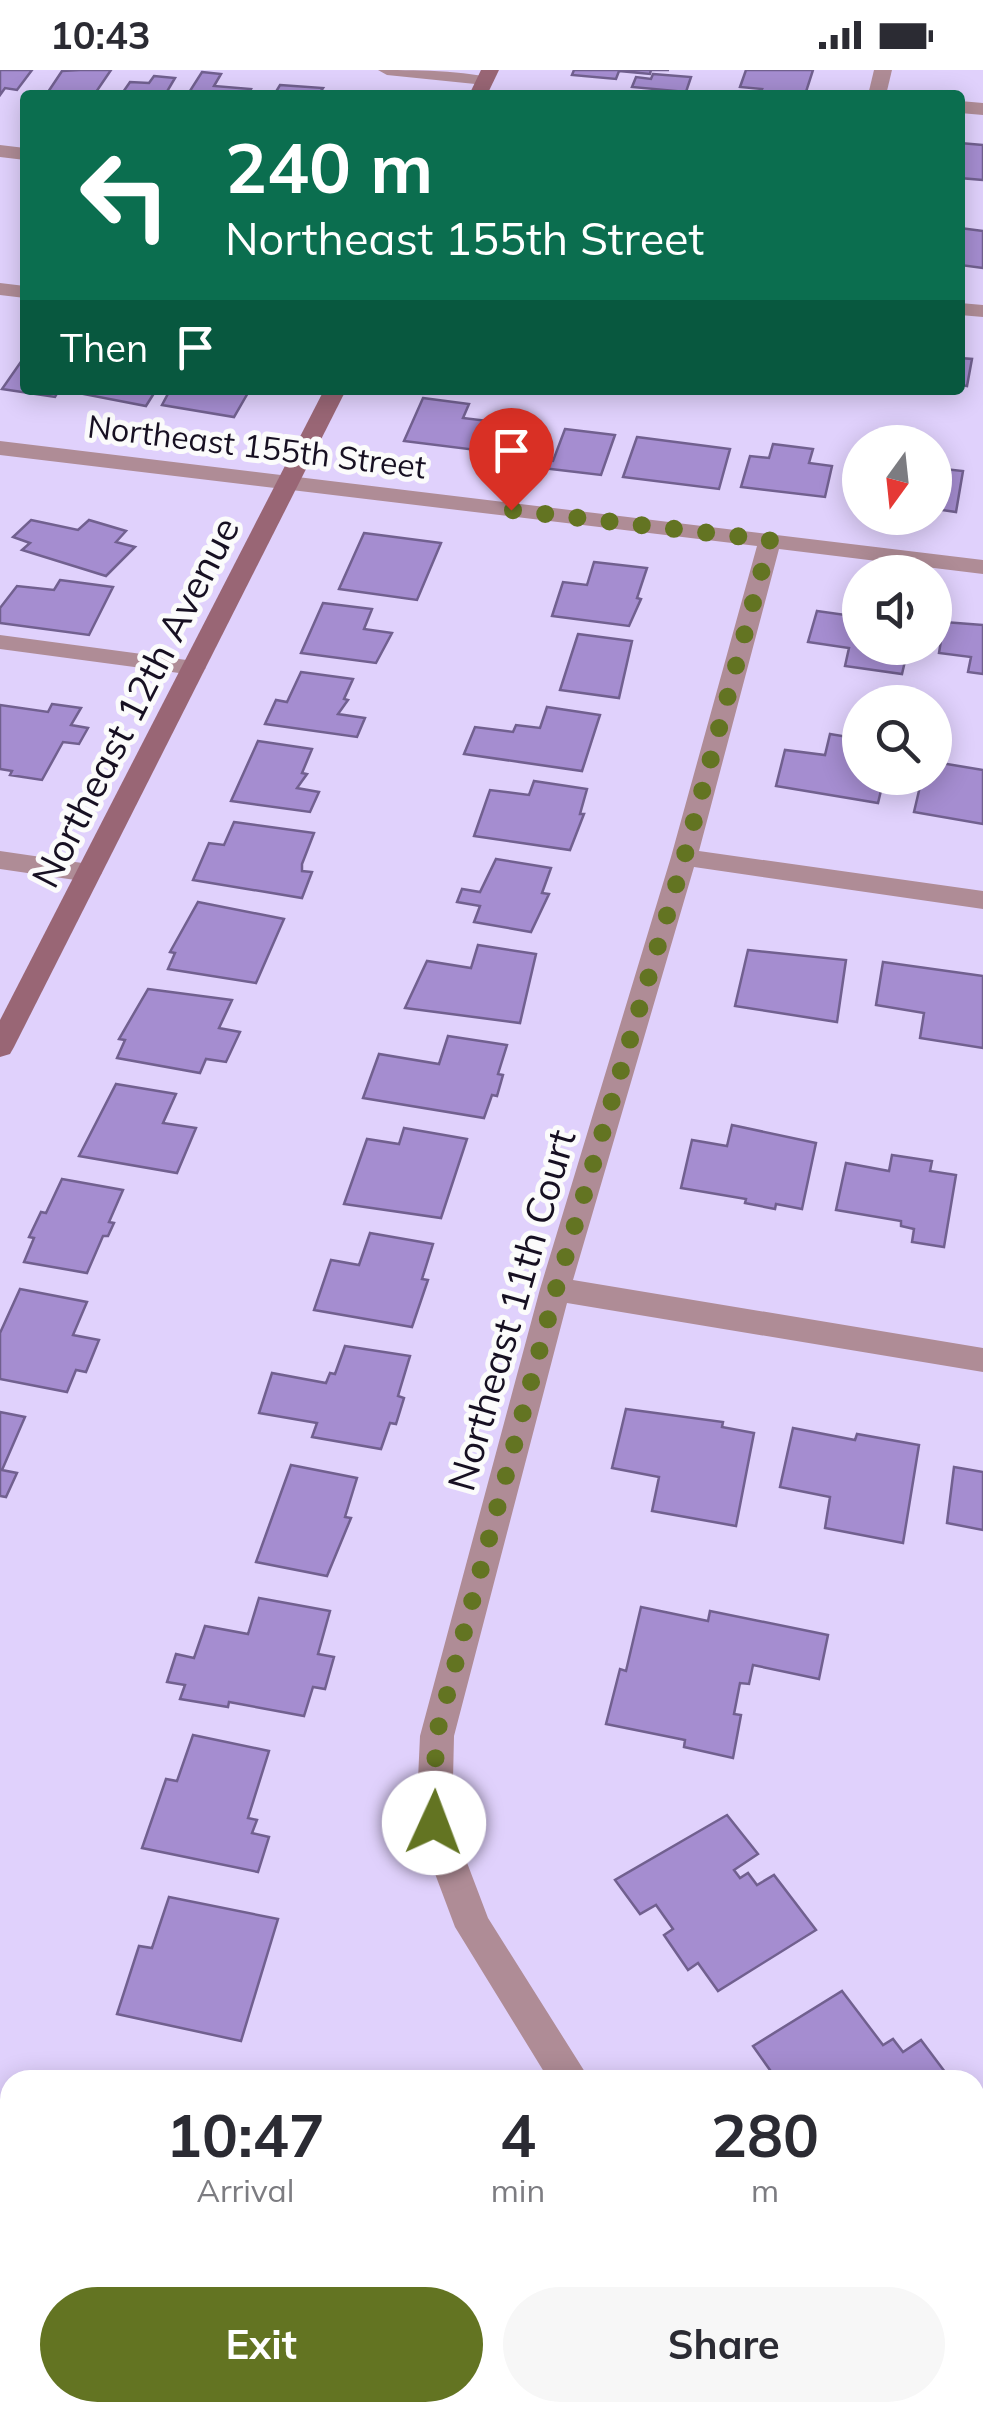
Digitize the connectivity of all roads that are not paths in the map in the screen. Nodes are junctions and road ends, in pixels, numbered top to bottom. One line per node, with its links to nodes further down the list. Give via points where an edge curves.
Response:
1 (388, 70): 2 (street)
2 (484, 82)
3 (333, 395): 5 (street, Northeast 12th Avenue)
4 (0, 448): 5 (street, Northeast 155th Street)
5 (289, 483): 6 (street, Northeast 155th Street); 9 (street, Northeast 12th Avenue)
6 (770, 540): 7 (street, Northeast 155th Street); 10 (street, Northeast 11th Court)
7 (983, 567)
8 (0, 642): 9 (street)
9 (194, 668): 12 (street, Northeast 12th Avenue)
10 (684, 858): 13 (street); 15 (street, Northeast 11th Court)
11 (0, 860): 12 (street)
12 (88, 873): 14 (street, Northeast 12th Avenue)
13 (983, 900)
14 (0, 1048)
15 (556, 1289): 16 (street); 17 (street, Northeast 11th Court, via 436,1736 434,1823 473,1926)
16 (983, 1360)
17 (565, 2070)

